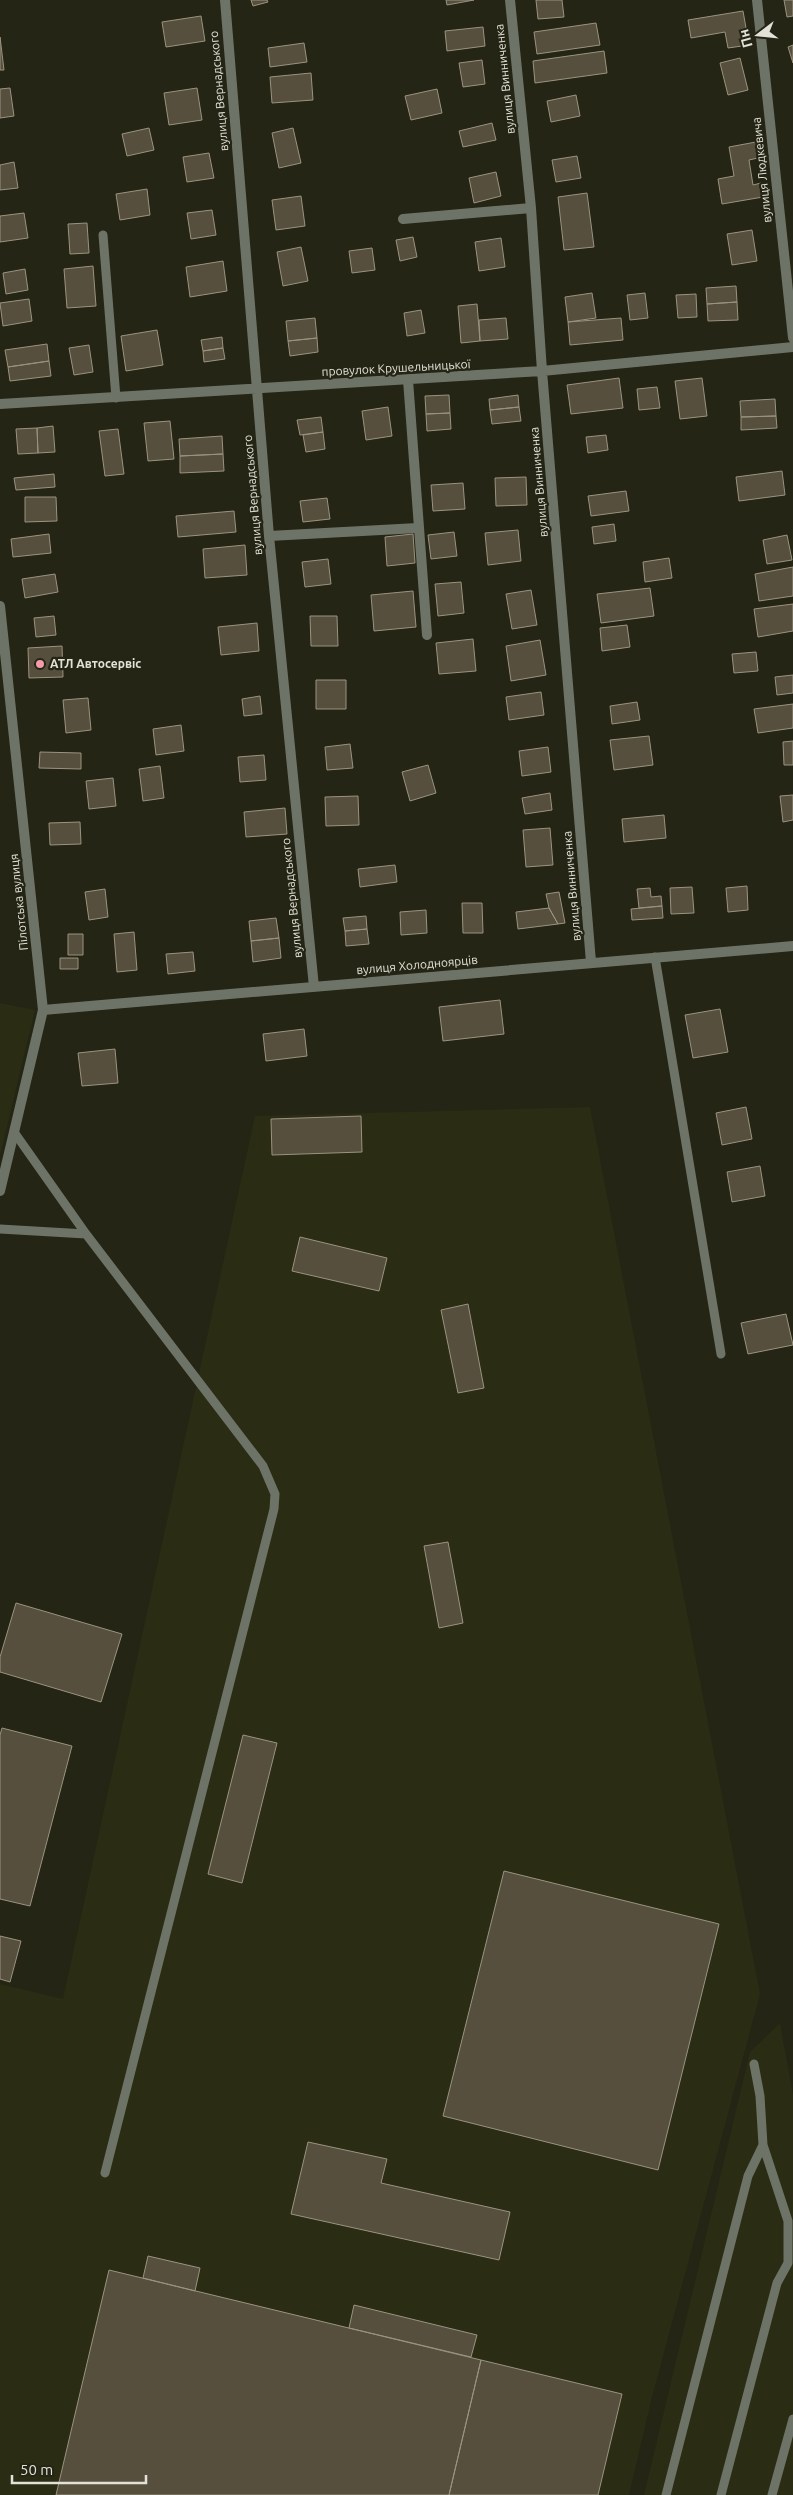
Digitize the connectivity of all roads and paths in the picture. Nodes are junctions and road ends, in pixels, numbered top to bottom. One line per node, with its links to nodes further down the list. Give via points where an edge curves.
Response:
1 (225, 0): 11 (street, вулиця Вернадського)
2 (510, 0): 4 (street, вулиця Винниченка)
3 (757, 0): 7 (street, вулиця Людкевича)
4 (531, 208): 5 (street); 9 (street, вулиця Винниченка)
5 (403, 219)
6 (102, 235): 12 (lane)
7 (793, 338)
8 (793, 348): 9 (street, провулок Крушельницької)
9 (542, 371): 10 (street, провулок Крушельницької); 20 (street, вулиця Винниченка)
10 (408, 380): 11 (street, провулок Крушельницької); 14 (street)
11 (256, 388): 12 (street, провулок Крушельницької); 15 (street, вулиця Вернадського)
12 (116, 398): 13 (street, провулок Крушельницької)
13 (0, 404)
14 (418, 528): 15 (street); 17 (street)
15 (268, 536): 21 (street, вулиця Вернадського)
16 (0, 606): 22 (street, Пілотська вулиця)
17 (427, 636)
18 (793, 946): 19 (street, вулиця Холодноярців)
19 (655, 957): 20 (street, вулиця Холодноярців); 27 (lane)
20 (591, 962): 21 (street, вулиця Холодноярців)
21 (314, 986): 22 (street, вулиця Холодноярців)
22 (43, 1010): 23 (street, Пілотська вулиця)
23 (14, 1132): 24 (street, Пілотська вулиця); 26 (lane)
24 (0, 1191)
25 (0, 1229): 26 (lane)
26 (86, 1234): 30 (lane, via 263,1466 275,1494)
27 (722, 1354)
28 (754, 2064): 29 (lane)
29 (763, 2145): 31 (lane, via 788,2221); 34 (lane, via 748,2176)
30 (105, 2174)
31 (788, 2238): 32 (lane); 35 (lane, via 788,2263 777,2283)
32 (793, 2260)
33 (793, 2419): 36 (lane)
34 (666, 2495)
35 (721, 2495)
36 (772, 2495)

